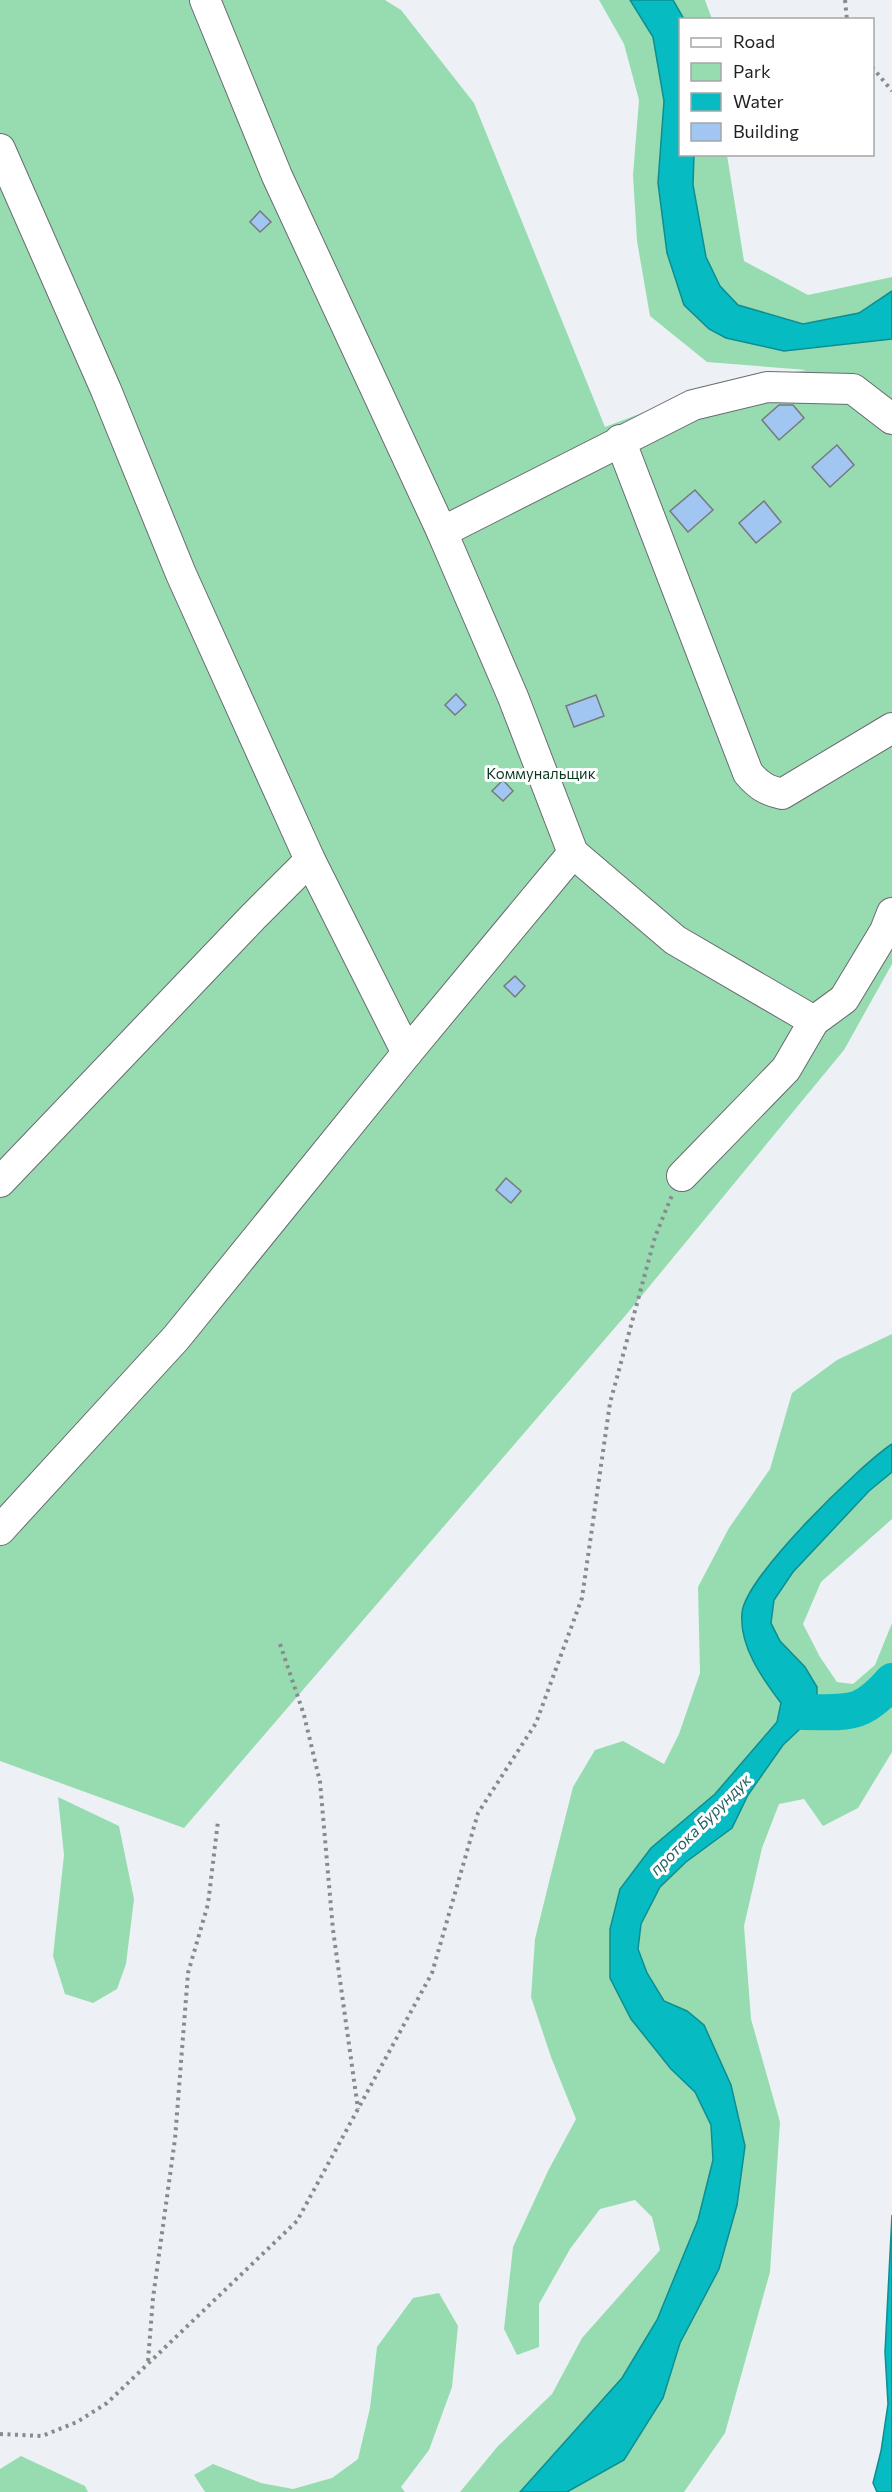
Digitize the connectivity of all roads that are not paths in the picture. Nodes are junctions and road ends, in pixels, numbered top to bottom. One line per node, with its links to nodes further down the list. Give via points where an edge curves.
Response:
1 (205, 0): 5 (street, via 277,176)
2 (0, 150): 8 (street)
3 (892, 419): 4 (street, via 853,389 768,387 693,405)
4 (620, 440): 5 (street); 6 (street, via 748,773 757,783 764,790 782,794)
5 (442, 531): 7 (street, via 513,697)
6 (892, 728)
7 (573, 853): 10 (street, via 675,940); 11 (street)
8 (310, 860): 11 (street); 13 (street)
9 (892, 913): 10 (street, via 844,999)
10 (814, 1021): 12 (street, via 786,1069)
11 (407, 1053): 14 (street, via 176,1338)
12 (682, 1176)
13 (0, 1182)
14 (0, 1530)

